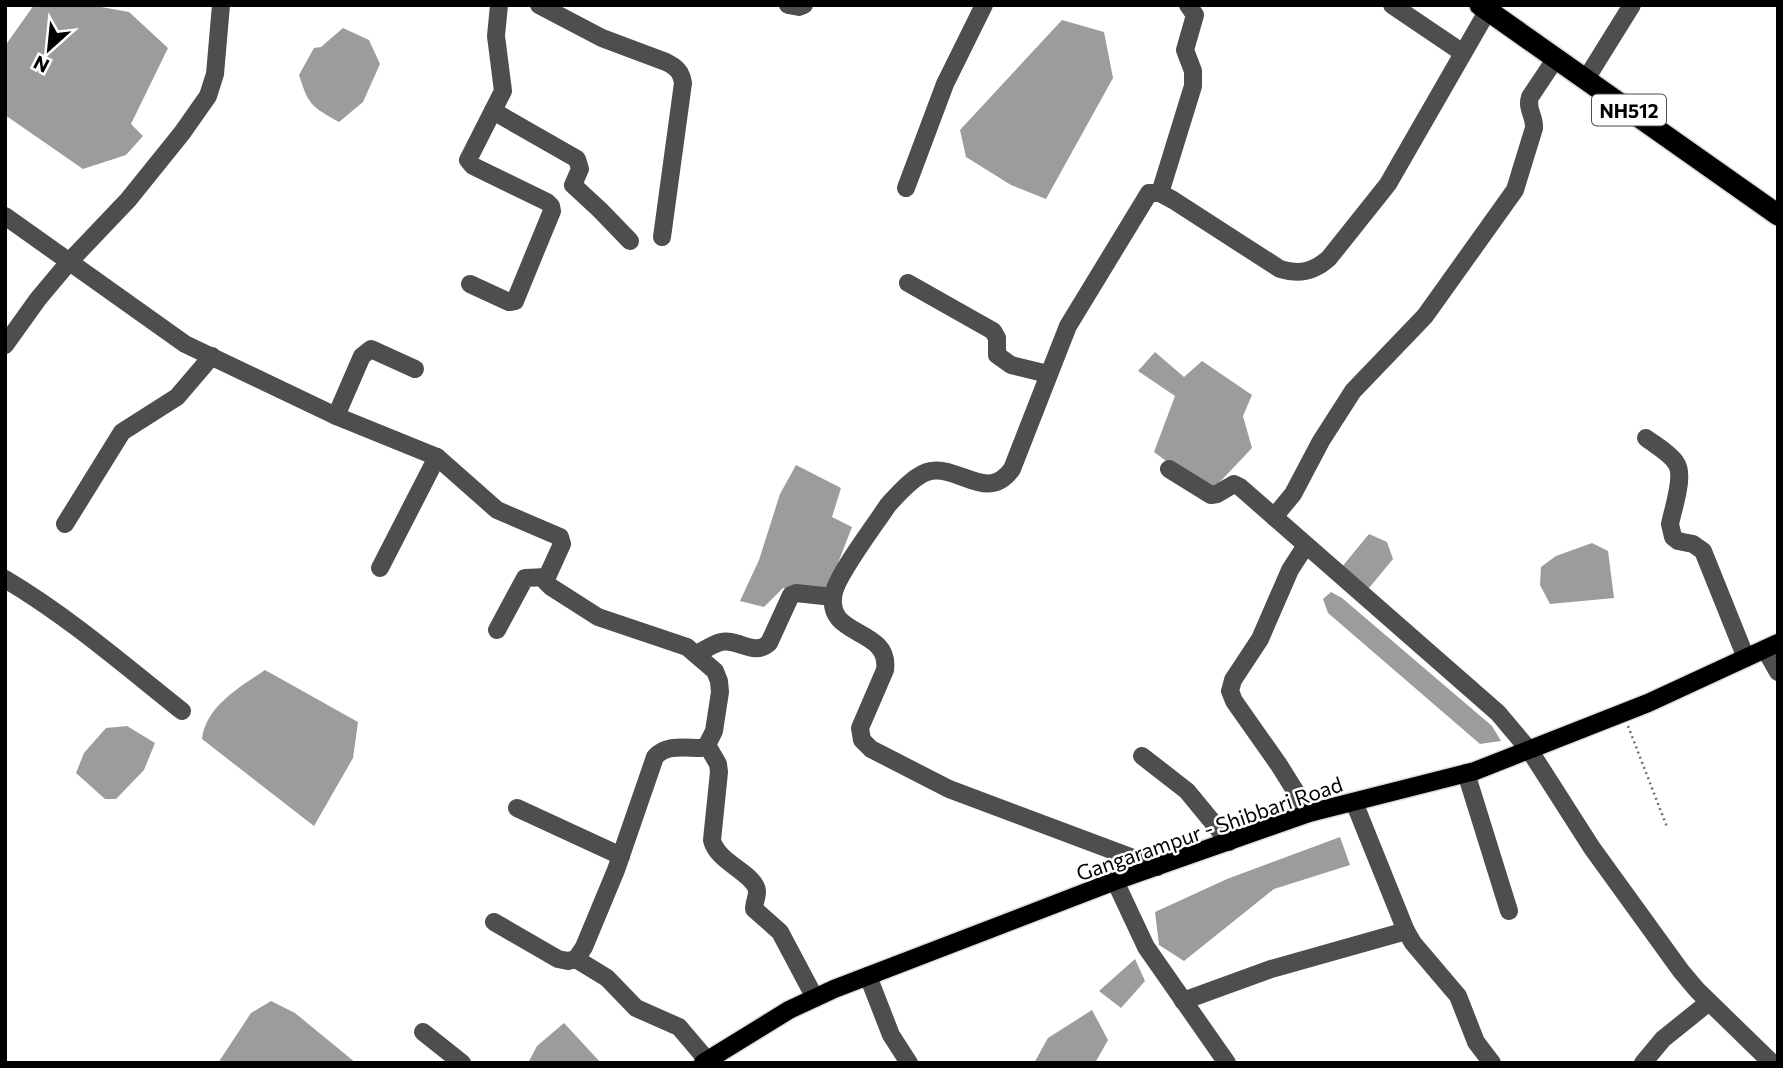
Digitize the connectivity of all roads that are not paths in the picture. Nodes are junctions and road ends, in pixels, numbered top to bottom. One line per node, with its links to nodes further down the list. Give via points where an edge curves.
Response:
1 (221, 5): 22 (street, via 215,74 208,96 128,200)
2 (499, 5): 14 (street, via 496,36 504,86)
3 (539, 5): 20 (street, via 602,38 666,62 682,74)
4 (788, 5): 5 (street)
5 (804, 5)
6 (984, 5): 15 (street, via 944,84)
7 (1188, 5): 16 (street, via 1195,15 1185,50 1193,86)
8 (1392, 5): 11 (street)
9 (1632, 5): 13 (street)
10 (1488, 7): 11 (street); 12 (highway, NH512); 13 (highway, NH512)
11 (1463, 53): 16 (street, via 1382,192 1318,268 1292,273 1280,269)
12 (1556, 58): 18 (highway, NH512); 33 (street, via 1530,97 1534,128 1515,190 1425,316 1353,391 1293,494)
13 (1591, 71): 17 (highway, NH512)
14 (493, 111): 21 (street, via 577,159 580,169 573,185); 23 (street, via 470,154 470,163 547,202 552,211 515,301)
15 (906, 188)
16 (1160, 193): 28 (street, via 1149,193 1141,202 1068,326)
17 (1778, 199)
18 (1778, 215)
19 (5, 216): 22 (street)
20 (663, 237)
21 (630, 241)
22 (69, 262): 25 (street); 26 (street, via 186,344)
23 (470, 284)
24 (908, 284): 28 (street, via 993,331 1003,361)
25 (5, 345)
26 (212, 356): 29 (street); 34 (street, via 177,397 122,432)
27 (415, 369): 29 (street, via 371,349 362,356)
28 (1048, 374): 39 (street, via 1006,477 985,484 939,471 918,477 888,505)
29 (336, 416): 31 (street)
30 (1646, 438): 43 (street, via 1679,467 1671,532 1678,541 1703,551)
31 (438, 457): 36 (street); 37 (street, via 497,510 560,537 562,544)
32 (1169, 469): 33 (street, via 1211,495 1234,484)
33 (1274, 517): 35 (street)
34 (65, 524)
35 (1306, 545): 47 (street, via 1498,713); 52 (street, via 1230,691)
36 (380, 568)
37 (547, 577): 40 (street, via 525,578); 42 (street, via 551,587 590,612 676,642)
38 (5, 579): 45 (street, via 72,622)
39 (833, 597): 42 (street, via 791,595 764,648 721,642); 55 (street, via 842,622 884,651 885,670 860,728 862,740 871,748 949,789)
40 (497, 630)
41 (1772, 646): 43 (main road, Gangarampur - Shibbari Road); 44 (street)
42 (696, 654): 46 (street, via 719,681 714,731)
43 (1746, 658): 47 (main road, Gangarampur - Shibbari Road)
44 (1778, 672)
45 (182, 711)
46 (707, 745): 54 (street, via 660,750); 62 (street, via 719,772 714,849 754,883 754,909 780,932)
47 (1530, 751): 49 (main road, Gangarampur - Shibbari Road); 64 (street, via 1603,863)
48 (1142, 756): 53 (street, via 1188,791)
49 (1466, 774): 50 (main road, Gangarampur - Shibbari Road); 57 (street)
50 (1354, 802): 52 (main road, Gangarampur - Shibbari Road); 59 (street)
51 (517, 808): 54 (street)
52 (1309, 813): 53 (main road, Gangarampur - Shibbari Road)
53 (1229, 842): 55 (main road, Gangarampur - Shibbari Road)
54 (621, 856): 60 (street)
55 (1157, 867): 56 (main road, Gangarampur - Shibbari Road)
56 (1115, 881): 61 (main road, Gangarampur - Shibbari Road); 63 (street, via 1146,947)
57 (1509, 911)
58 (494, 922): 60 (street, via 558,959)
59 (1406, 931): 63 (street, via 1271,969); 70 (street, via 1458,996 1476,1042)
60 (576, 959): 66 (street, via 607,978 636,1008 679,1027)
61 (868, 976): 62 (main road, Gangarampur - Shibbari Road); 68 (street, via 891,1035)
62 (815, 998): 66 (main road, Gangarampur - Shibbari Road)
63 (1184, 1001): 69 (street)
64 (1709, 1002): 71 (street); 72 (street)
65 (423, 1032): 67 (street)
66 (705, 1061)
67 (461, 1063)
68 (909, 1063)
69 (1227, 1063)
70 (1492, 1063)
71 (1643, 1063)
72 (1772, 1063)

